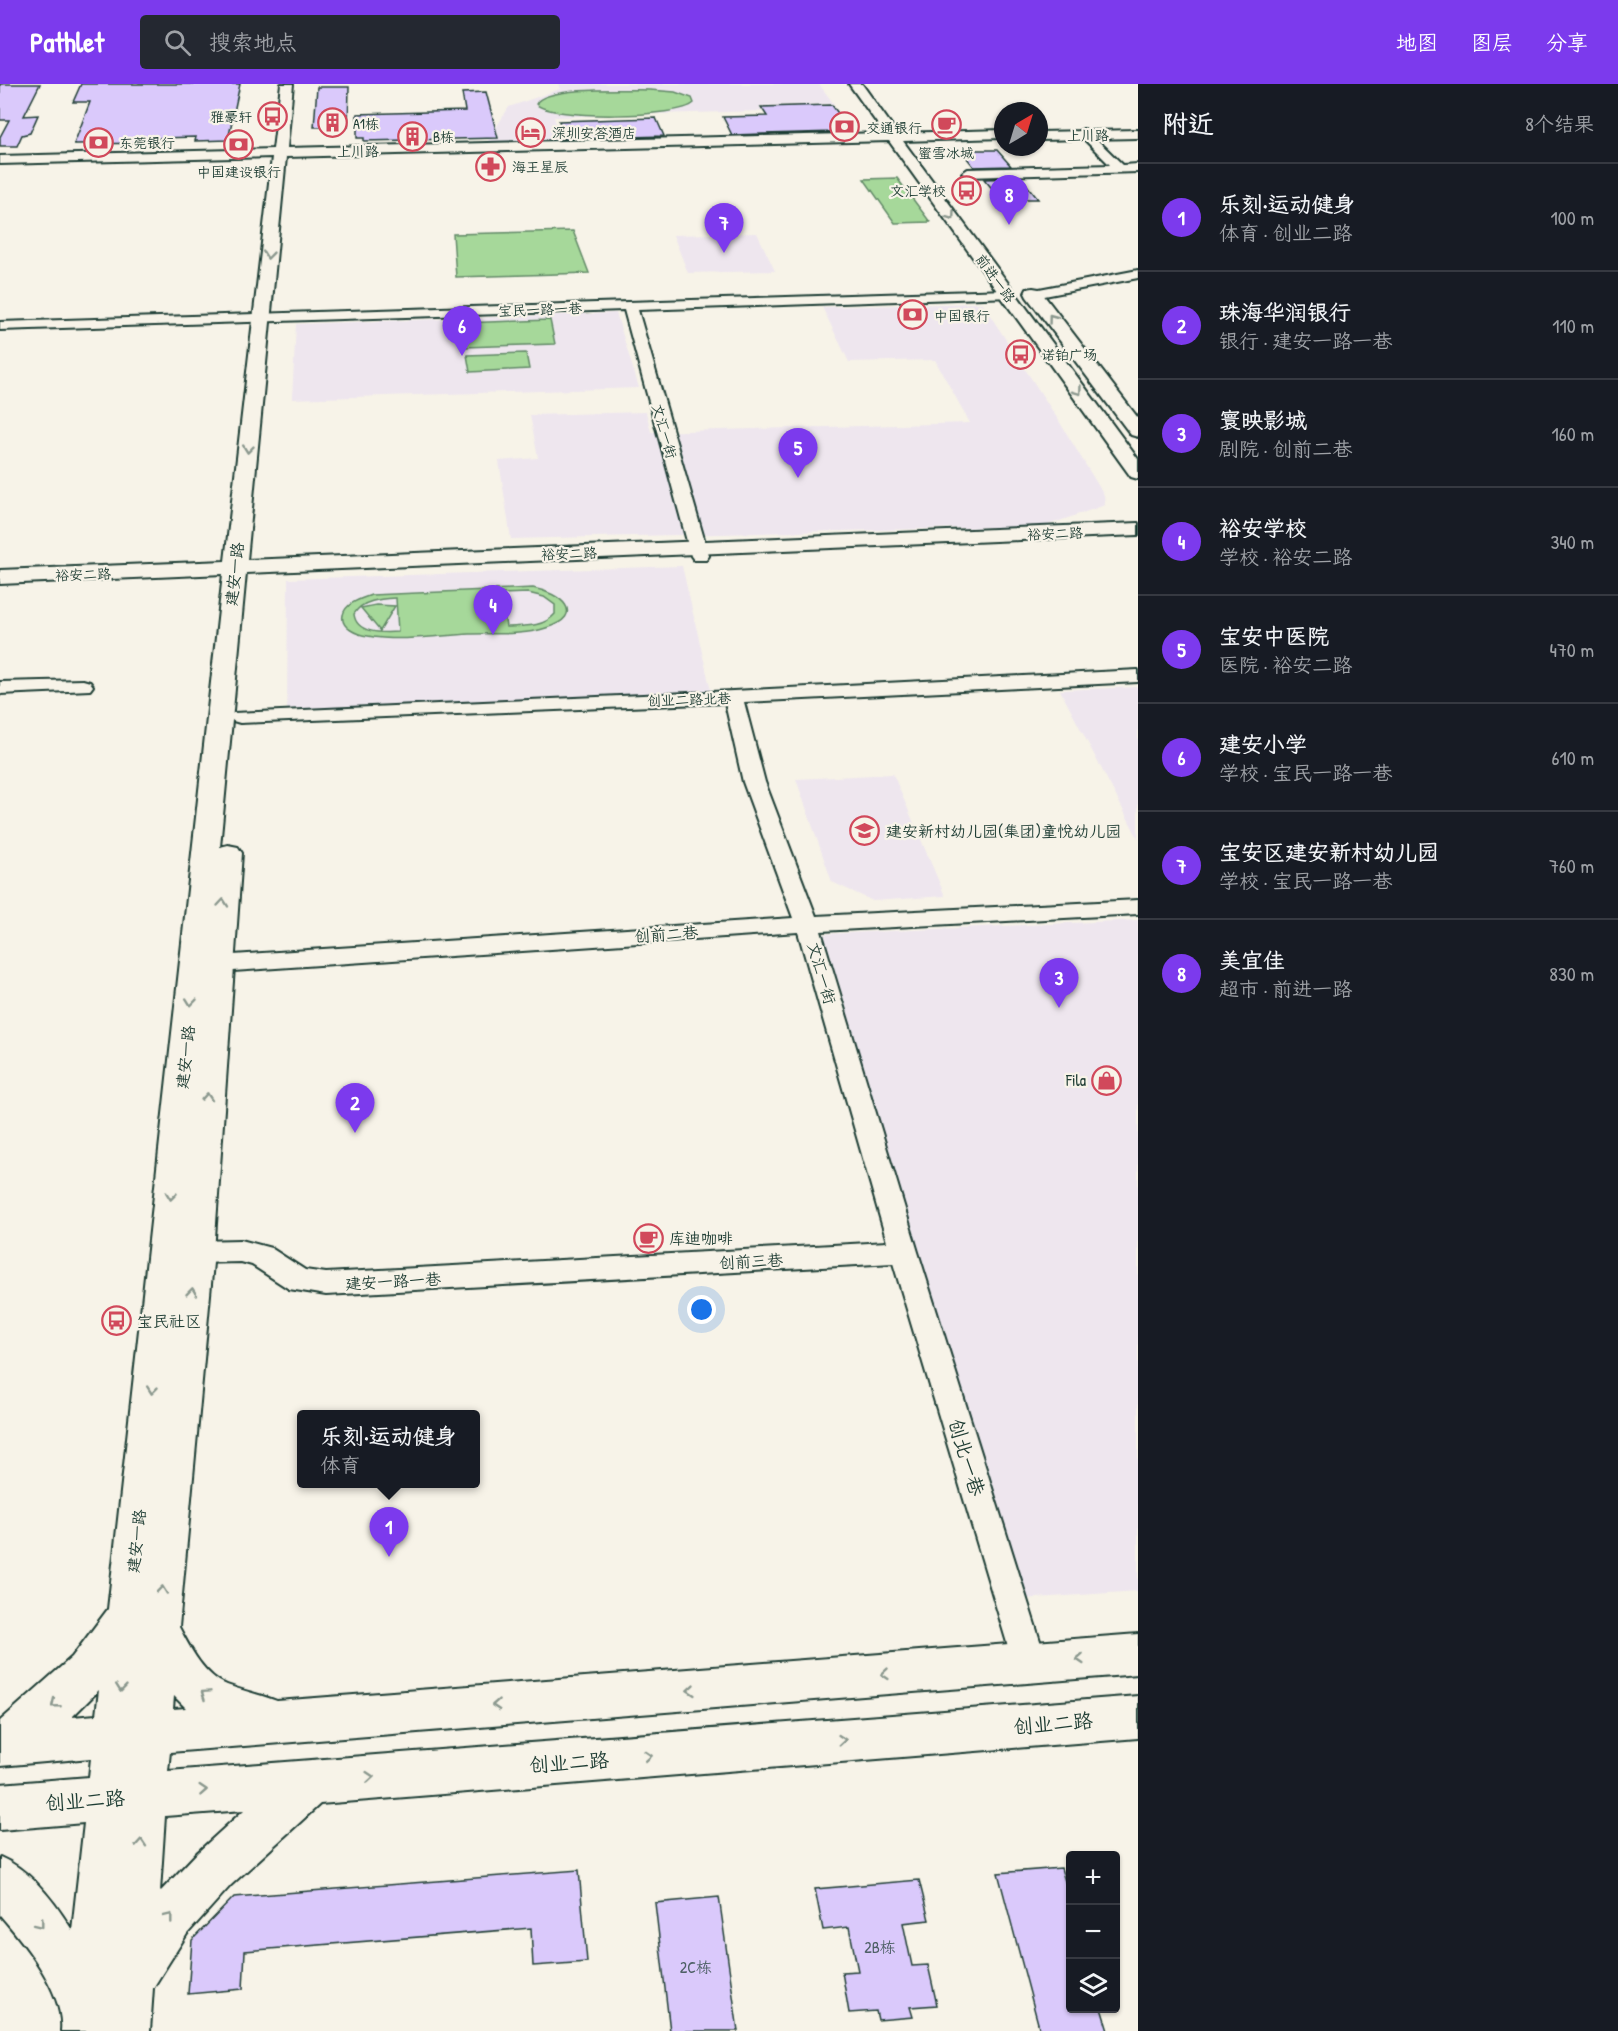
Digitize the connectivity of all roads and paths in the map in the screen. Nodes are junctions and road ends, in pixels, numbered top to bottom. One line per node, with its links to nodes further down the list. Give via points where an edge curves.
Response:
1 (287, 84): 13 (main road, 建安一路)
2 (297, 84): 13 (main road, 建安一路)
3 (855, 84): 9 (main road, 前进一路)
4 (901, 119): 10 (main road)
5 (1138, 132): 6 (main road, 上川路)
6 (1084, 134): 7 (main road, 上川路); 15 (street)
7 (1048, 135)
8 (994, 137): 10 (main road, 上川路)
9 (894, 138): 10 (main road, 上川路); 11 (main road, 上川路); 20 (main road, 前进一路, one-way to 20)
10 (919, 142)
11 (335, 153): 13 (main road, via 308,161); 13 (main road, via 308,147)
12 (243, 155): 13 (main road, via 262,161); 13 (main road, via 267,149); 14 (main road)
13 (285, 155): 23 (main road, 建安一路)
14 (0, 162)
15 (1119, 168): 16 (street); 17 (street)
16 (1138, 168)
17 (968, 173)
18 (1138, 274): 21 (street)
19 (1020, 276): 21 (main road, 前进一路)
20 (1007, 294): 22 (street, 宝民一路一巷); 26 (main road, 前进一路, one-way to 26)
21 (1034, 294): 25 (main road, 前进一路, one-way to 21)
22 (630, 306): 23 (street, 宝民一路一巷); 29 (street, 文汇一街)
23 (269, 317): 24 (street, 宝民一路一巷); 30 (main road, 建安一路); 30 (main road, 建安一路, one-way to 30)
24 (0, 326)
25 (1138, 431)
26 (1138, 473)
27 (1138, 529): 29 (main road, 裕安二路)
28 (1138, 538): 29 (main road, 裕安二路)
29 (699, 552): 30 (main road, 裕安二路)
30 (248, 563): 31 (main road, 裕安二路); 32 (main road, 裕安二路); 37 (main road, 建安一路); 40 (main road, 建安一路)
31 (0, 577)
32 (0, 585)
33 (1138, 676): 36 (street, 创业二路北巷)
34 (83, 686): 35 (street)
35 (0, 688)
36 (733, 697): 37 (street, 创业二路北巷); 39 (street, 文汇一街, via 754,782)
37 (240, 717): 40 (main road, 建安一路, one-way to 37)
38 (1138, 907): 39 (street, 创前二巷)
39 (807, 924): 40 (street, 创前二巷); 42 (street, 文汇一街)
40 (206, 963): 41 (main road, 建安一路, one-way to 40); 44 (main road, 建安一路, one-way to 44)
41 (196, 1252): 43 (street, 建安一路一巷, via 241,1251 261,1256 299,1281 326,1284); 44 (main road, 建安一路, one-way to 41)
42 (904, 1252): 43 (street, 创前三巷); 46 (street, 创北一巷)
43 (598, 1270)
44 (144, 1618): 48 (main road, one-way to 44, via 206,1697 187,1678); 49 (main road, 建安一路); 50 (main road, one-way to 50, via 113,1641 66,1695)
45 (1138, 1654): 46 (main road, one-way to 46)
46 (1030, 1663): 48 (main road, one-way to 48)
47 (1138, 1717): 51 (main road, 创业二路, one-way to 47)
48 (279, 1722): 49 (main road)
49 (133, 1733): 50 (main road); 52 (main road, 建安一路)
50 (4, 1744)
51 (311, 1782): 52 (main road, 创业二路, one-way to 51); 55 (main road, one-way to 51, via 149,1943 182,1903)
52 (127, 1796): 53 (main road, 创业二路); 55 (main road, 建安一路)
53 (0, 1807)
54 (0, 1881): 55 (main road, one-way to 55, via 32,1914 74,1980)
55 (106, 2017)

